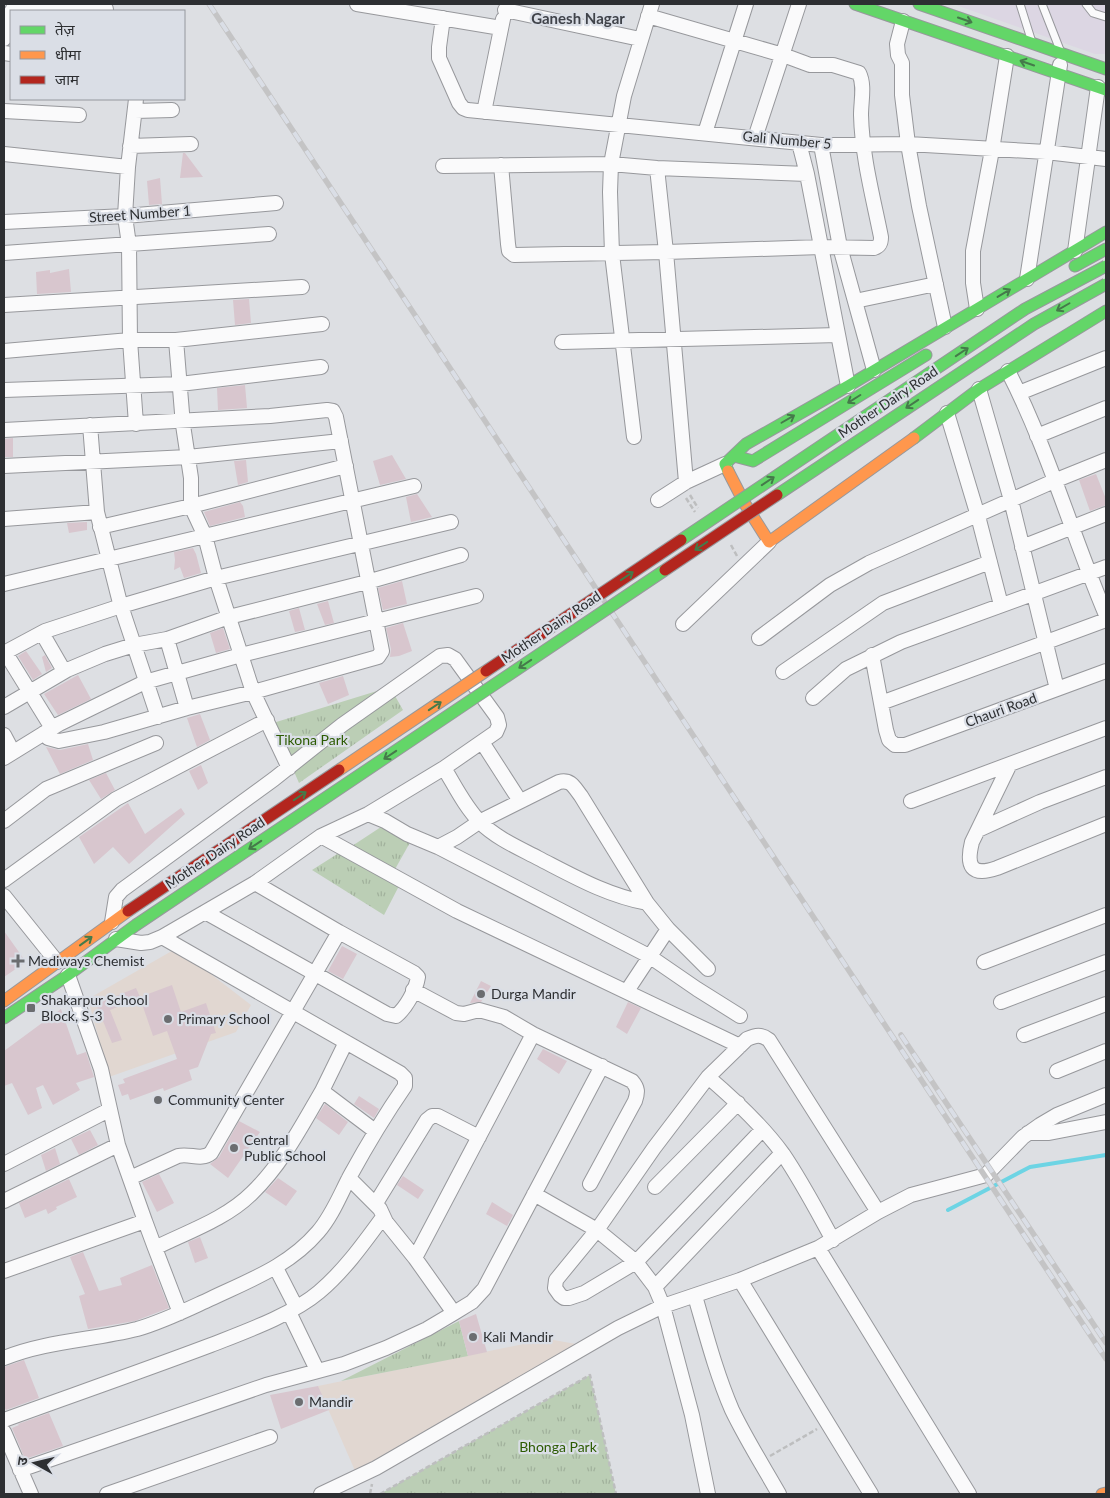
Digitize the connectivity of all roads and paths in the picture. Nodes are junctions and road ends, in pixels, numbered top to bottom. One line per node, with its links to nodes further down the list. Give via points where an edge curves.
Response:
1 (15, 4): 11 (street)
2 (357, 4): 14 (street)
3 (746, 4): 20 (street)
4 (799, 4): 23 (street)
5 (855, 4): 16 (main road)
6 (919, 4): 21 (main road, one-way to 21)
7 (1020, 4): 21 (lane)
8 (1042, 4): 22 (lane)
9 (1086, 4): 13 (lane, via 1093,13)
10 (506, 7): 17 (street); 19 (street)
11 (106, 10)
12 (650, 10): 19 (street); 20 (street)
13 (1106, 17)
14 (443, 18): 17 (street); 31 (street, Gali Number 5, via 439,58 459,104 468,110)
15 (10, 19): 18 (street)
16 (903, 21): 24 (main road); 38 (street, via 897,44 902,63)
17 (501, 28): 31 (street)
18 (4, 39)
19 (640, 39): 33 (street)
20 (734, 42): 23 (street); 34 (street)
21 (1033, 44): 22 (main road)
22 (1062, 54): 25 (main road); 26 (street)
23 (782, 56): 35 (street); 40 (street, via 810,65 833,65 859,73 862,79)
24 (1007, 56): 26 (main road, one-way to 24); 42 (street)
25 (1106, 69)
26 (1058, 73): 27 (main road); 43 (street)
27 (1102, 88): 45 (street)
28 (135, 105): 29 (street); 41 (street)
29 (172, 110)
30 (4, 111): 32 (street)
31 (484, 112): 33 (street, Gali Number 5)
32 (79, 115)
33 (618, 124): 34 (street, Gali Number 5); 47 (street)
34 (705, 133): 35 (street, Gali Number 5)
35 (754, 138): 36 (street, Gali Number 5)
36 (799, 143): 39 (street, Gali Number 5); 52 (street)
37 (191, 144): 41 (street)
38 (908, 144): 40 (street, Gali Number 5); 42 (street, Gali Number 5); 69 (street)
39 (821, 145): 40 (street, Gali Number 5); 60 (street)
40 (863, 145): 60 (street, via 881,242 874,248)
41 (130, 146): 50 (street)
42 (992, 150): 43 (street, Gali Number 5); 75 (street, via 973,251 972,283)
43 (1046, 152): 45 (street, Gali Number 5); 68 (street)
44 (4, 154): 50 (street)
45 (1088, 157): 46 (street, Gali Number 5); 62 (street)
46 (1106, 159)
47 (612, 164): 48 (street); 51 (street); 65 (street)
48 (501, 165): 49 (street); 65 (street, via 508,244 514,256)
49 (443, 166)
50 (128, 167): 54 (street)
51 (656, 168): 52 (street); 63 (street)
52 (807, 174): 59 (street)
53 (276, 203): 54 (street, Street Number 1)
54 (126, 216): 55 (street, Street Number 1); 58 (street)
55 (4, 222)
56 (1106, 232): 62 (main road)
57 (269, 234): 58 (street)
58 (129, 245): 64 (street); 72 (street)
59 (821, 246): 60 (street); 63 (street); 79 (street)
60 (840, 247): 73 (street)
61 (1106, 249): 67 (main road)
62 (1075, 251): 68 (main road)
63 (666, 252): 65 (street); 80 (street)
64 (4, 254)
65 (612, 254): 83 (street)
66 (1106, 266): 197 (main road, Mother Dairy Road, one-way to 66, bridge, via 1024,310)
67 (1064, 273)
68 (1027, 280): 75 (main road, one-way to 68)
69 (936, 284): 73 (street); 78 (street)
70 (1106, 284): 201 (main road, Mother Dairy Road, one-way to 201, bridge, via 1034,324 968,367)
71 (302, 287): 72 (street)
72 (130, 299): 74 (street); 81 (street)
73 (854, 301): 89 (street)
74 (4, 305)
75 (977, 309): 78 (main road)
76 (1106, 311): 90 (main road)
77 (322, 324): 82 (street)
78 (945, 327): 89 (main road)
79 (838, 335): 80 (street); 93 (street)
80 (674, 339): 83 (street); 114 (street)
81 (130, 340): 82 (street); 86 (street); 92 (street)
82 (176, 340): 91 (street)
83 (622, 341): 84 (street); 104 (street)
84 (562, 342)
85 (938, 347): 107 (main road, one-way to 107, via 753,461)
86 (4, 351)
87 (1106, 358): 96 (street)
88 (321, 367): 91 (street)
89 (874, 370): 93 (main road)
90 (1008, 371): 94 (main road); 96 (street)
91 (180, 384): 92 (street); 99 (street)
92 (133, 385): 95 (street); 100 (street)
93 (848, 386): 107 (main road, one-way to 93, via 746,444)
94 (979, 389): 98 (main road); 117 (street)
95 (4, 390)
96 (1020, 393): 103 (street)
97 (1106, 408): 103 (street)
98 (946, 413): 124 (street); 130 (main road)
99 (182, 421): 100 (street); 105 (street, via 327,410 333,411 336,417); 106 (street)
100 (136, 424): 101 (street)
101 (90, 425): 102 (street); 109 (street)
102 (4, 430)
103 (1037, 436): 112 (street)
104 (634, 438)
105 (341, 441): 106 (street); 111 (street)
106 (188, 457): 109 (street); 119 (street)
107 (729, 460): 114 (street); 130 (main road, via 733,483)
108 (1106, 460): 112 (street)
109 (93, 462): 110 (street); 121 (street)
110 (4, 466)
111 (346, 466): 118 (street); 119 (street)
112 (1054, 481): 117 (street); 128 (street)
113 (414, 486): 118 (street)
114 (688, 488): 116 (street); 120 (path)
115 (686, 497): 122 (path)
116 (658, 500)
117 (1010, 500): 124 (street); 132 (street)
118 (353, 501): 129 (street); 131 (street)
119 (191, 506): 127 (street); 129 (street)
120 (698, 508)
121 (97, 512): 125 (street); 127 (street)
122 (696, 514)
123 (1106, 514): 128 (street)
124 (978, 516): 135 (street); 151 (street, via 869,563 830,585)
125 (4, 519)
126 (452, 522): 131 (street)
127 (100, 527): 134 (street)
128 (1072, 527): 132 (street); 137 (street)
129 (205, 536): 134 (street); 138 (street)
130 (769, 542): 149 (street)
131 (361, 543): 138 (street); 139 (street)
132 (1022, 547): 141 (street)
133 (461, 555): 139 (street)
134 (108, 559): 140 (street); 143 (street)
135 (990, 562): 144 (street); 160 (street, via 883,603)
136 (1106, 567): 137 (street)
137 (1089, 574): 141 (street); 145 (street)
138 (216, 578): 143 (street); 146 (street)
139 (367, 582): 146 (street); 148 (street)
140 (4, 584)
141 (1034, 594): 144 (street); 153 (street)
142 (476, 596): 148 (street)
143 (121, 606): 150 (street); 154 (street)
144 (1001, 606): 157 (street)
145 (1106, 615)
146 (229, 617): 152 (street); 156 (street)
147 (1106, 620): 153 (street)
148 (376, 621): 156 (street); 165 (street, via 382,651 378,657)
149 (683, 624)
150 (42, 633): 155 (street); 158 (street)
151 (759, 638)
152 (167, 639): 154 (street); 161 (street)
153 (1046, 643): 163 (street); 167 (street)
154 (133, 645): 158 (street); 162 (street)
155 (4, 653): 164 (street)
156 (241, 655): 161 (street); 165 (street)
157 (872, 655): 166 (street, via 846,669); 167 (street)
158 (64, 671): 164 (street)
159 (1106, 671): 163 (street, Chauri Road)
160 (783, 672)
161 (177, 673): 162 (street); 169 (street)
162 (145, 682): 170 (street); 173 (street)
163 (1057, 689): 167 (street, Chauri Road, via 905,745 895,745 889,740)
164 (28, 692): 168 (street); 173 (street)
165 (253, 692): 169 (street); 171 (street)
166 (813, 698)
167 (881, 703)
168 (4, 708)
169 (187, 708): 170 (street)
170 (158, 717): 173 (street, via 59,742 48,738)
171 (267, 720): 179 (street); 191 (street, via 116,799)
172 (1106, 728): 178 (street)
173 (48, 730): 177 (street)
174 (4, 735): 177 (street)
175 (482, 742): 179 (street, via 496,732 499,725 497,717 448,654 440,656 342,725); 180 (street); 183 (street)
176 (156, 743): 185 (street, via 46,789)
177 (9, 755)
178 (1010, 764): 182 (street); 188 (street)
179 (288, 768): 197 (street, via 122,890 116,897)
180 (444, 768): 184 (street); 186 (street)
181 (1106, 777): 188 (street)
182 (911, 800)
183 (520, 801): 186 (street); 194 (street, via 559,782 572,784)
184 (368, 814): 189 (street); 190 (street)
185 (4, 821)
186 (479, 822): 190 (street); 194 (street, via 493,833 584,882 611,894)
187 (1106, 824): 188 (street, via 984,872 970,865 969,855)
188 (978, 830)
189 (321, 836): 192 (street); 210 (street, via 457,911)
190 (438, 847): 202 (street)
191 (4, 880)
192 (255, 883): 195 (street); 199 (street)
193 (4, 896): 203 (street)
194 (648, 902): 198 (street)
195 (205, 912): 200 (street); 208 (street)
196 (1106, 915): 204 (street)
197 (112, 922): 203 (main road, Mother Dairy Road, one-way to 197)
198 (668, 929): 202 (street); 206 (street)
199 (339, 932): 208 (street); 209 (street, via 414,973 418,977)
200 (162, 936): 201 (street, via 141,943); 214 (street)
201 (116, 939): 207 (main road, Mother Dairy Road)
202 (649, 956): 210 (street); 215 (street)
203 (57, 962): 211 (main road, Mother Dairy Road)
204 (984, 962)
205 (1106, 962): 212 (street)
206 (708, 969)
207 (68, 975): 216 (main road, Mother Dairy Road); 228 (street, via 101,1068)
208 (314, 975): 209 (street, via 396,1016); 214 (street)
209 (413, 990): 217 (street, via 456,1012 464,1014 479,1010 504,1017)
210 (627, 991): 220 (street)
211 (4, 1001)
212 (1001, 1002)
213 (1106, 1004): 218 (street)
214 (292, 1011): 219 (street); 237 (street, via 211,1153 201,1158 185,1154 178,1156)
215 (740, 1016)
216 (4, 1018)
217 (533, 1034): 222 (street); 233 (street)
218 (1024, 1035)
219 (346, 1042): 225 (street); 231 (street, via 405,1078 405,1086)
220 (740, 1046): 224 (street); 244 (street, via 754,1036 762,1035 769,1040)
221 (1106, 1051): 223 (street)
222 (602, 1066): 239 (street, via 632,1081 637,1093); 241 (street)
223 (1057, 1071)
224 (708, 1077): 227 (street); 247 (street)
225 (322, 1092): 231 (street); 249 (street, via 275,1167 252,1194 227,1213)
226 (1106, 1095): 232 (street, via 1057,1115)
227 (738, 1103): 230 (street); 240 (street)
228 (109, 1110): 234 (street); 236 (street)
229 (1106, 1122): 232 (street, via 1049,1133)
230 (762, 1130): 235 (street); 252 (street)
231 (375, 1131): 238 (street)
232 (1028, 1133): 244 (street, via 986,1175 911,1195)
233 (479, 1137): 243 (street, via 432,1116); 251 (street)
234 (118, 1145): 237 (street); 242 (street)
235 (782, 1153): 248 (street); 256 (street)
236 (4, 1164)
237 (130, 1178): 246 (street)
238 (349, 1178): 243 (street); 253 (street, via 320,1230 303,1249)
239 (590, 1184)
240 (655, 1187)
241 (534, 1194): 247 (street); 261 (street, via 484,1289 472,1302)
242 (4, 1201)
243 (376, 1203): 245 (street)
244 (878, 1212): 248 (street)
245 (383, 1217): 251 (street); 259 (street, via 338,1274 318,1293)
246 (145, 1221): 249 (street); 254 (street)
247 (597, 1230): 252 (street); 252 (street, via 556,1280 554,1285 560,1295 569,1298 584,1293)
248 (833, 1240): 250 (street)
249 (155, 1248): 260 (street)
250 (818, 1248): 255 (street); 279 (street)
251 (415, 1258): 261 (street)
252 (636, 1262): 256 (street)
253 (276, 1268): 259 (street); 260 (street)
254 (4, 1271)
255 (740, 1280): 257 (street); 265 (street)
256 (655, 1287): 258 (street)
257 (695, 1296): 258 (street); 268 (street, via 732,1408)
258 (664, 1306): 273 (street, via 618,1328 376,1468); 276 (street)
259 (292, 1309): 263 (street); 264 (street, via 162,1364)
260 (180, 1313): 262 (street, via 138,1329 50,1345)
261 (454, 1313): 263 (street, via 386,1348)
262 (4, 1358)
263 (317, 1370): 269 (street)
264 (4, 1420)
265 (828, 1424): 268 (path); 278 (street)
266 (4, 1432): 269 (street)
267 (270, 1437): 272 (street)
268 (760, 1461): 277 (street)
269 (20, 1470): 271 (street)
270 (1106, 1493): 280 (main road)
271 (31, 1494)
272 (107, 1494)
273 (321, 1494)
274 (380, 1494): 275 (path, via 590,1375)
275 (616, 1494)
276 (708, 1494)
277 (779, 1494)
278 (871, 1494)
279 (969, 1494)
280 (1102, 1494)

